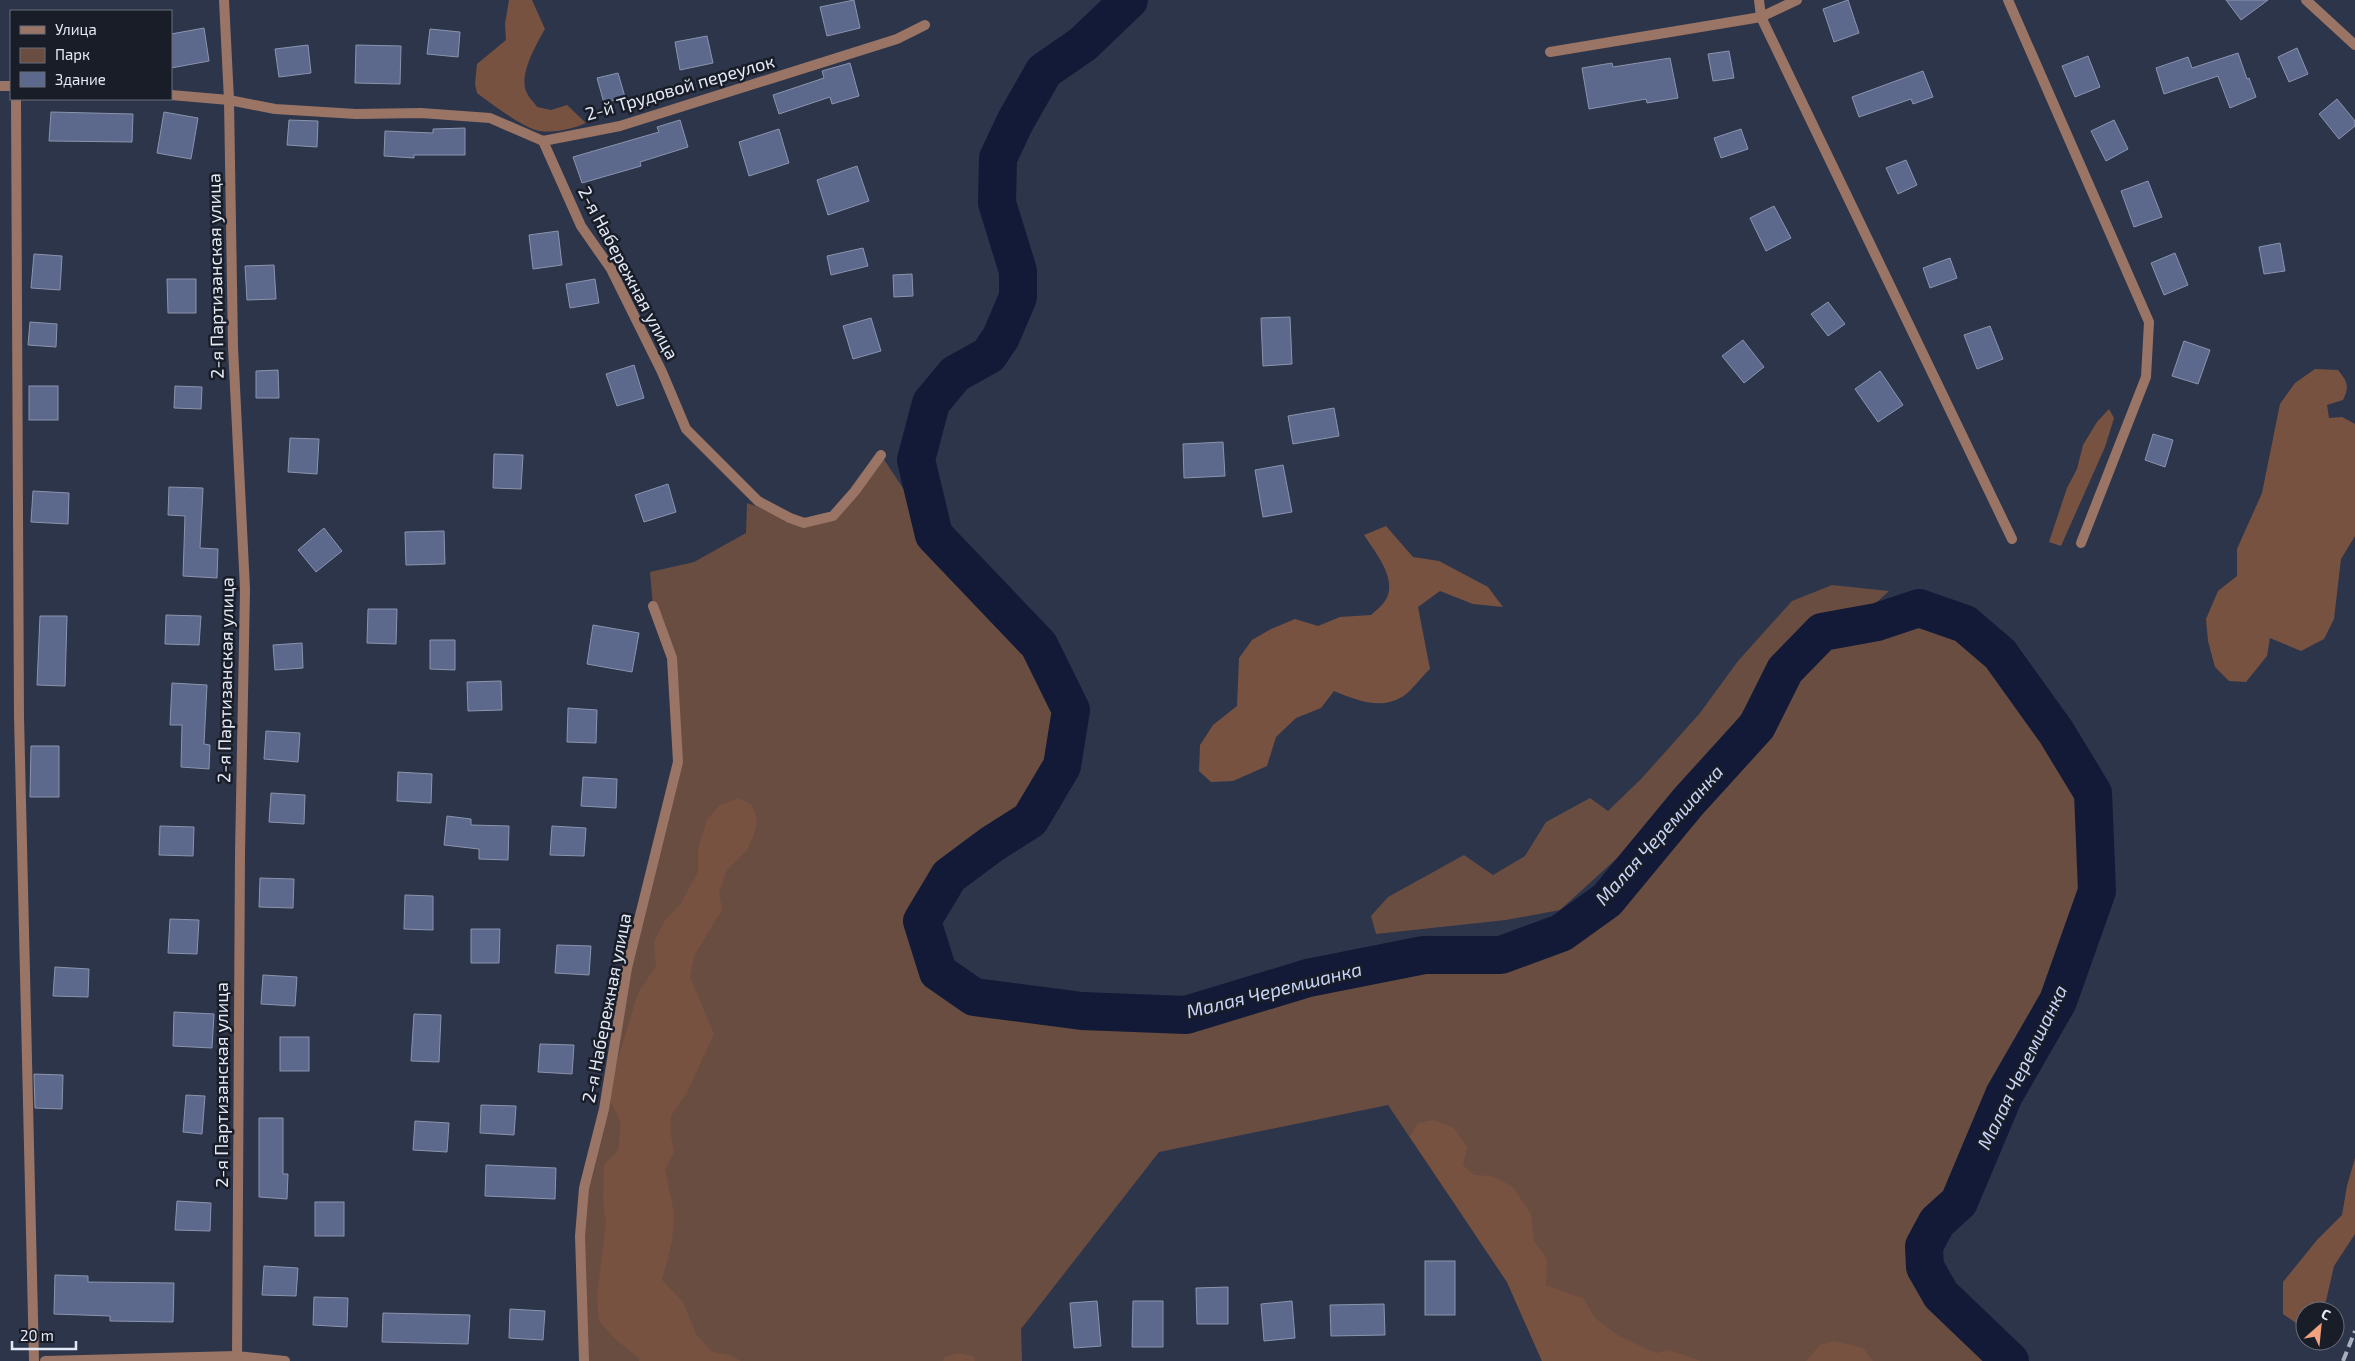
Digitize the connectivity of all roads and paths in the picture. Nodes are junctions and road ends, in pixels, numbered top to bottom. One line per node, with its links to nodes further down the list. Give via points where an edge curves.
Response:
1 (224, 0): 12 (street, 2-я Партизанская улица)
2 (1759, 0): 6 (street)
3 (1797, 0): 6 (street)
4 (2008, 0): 16 (street, via 2149,322 2146,377)
5 (2306, 0): 8 (street)
6 (1761, 17): 9 (street); 15 (street)
7 (926, 25): 13 (street, 2-й Трудовой переулок, via 897,38 620,126)
8 (2355, 45)
9 (1550, 52)
10 (172, 95): 12 (street)
11 (16, 100): 19 (street, via 19,716)
12 (229, 100): 13 (street, via 275,110 490,118); 18 (street, 2-я Партизанская улица, via 233,347 245,589)
13 (543, 141): 14 (street, 2-я Набережная улица, via 581,226 611,269 686,430 758,501 804,523 832,516)
14 (882, 455)
15 (2012, 539)
16 (2081, 543)
17 (653, 606): 22 (street, 2-я Набережная улица, via 672,658 678,762 627,968 604,1109 584,1188 580,1236)
18 (236, 1358): 20 (street); 21 (street)
19 (34, 1361)
20 (45, 1361)
21 (285, 1361)
22 (584, 1361)

